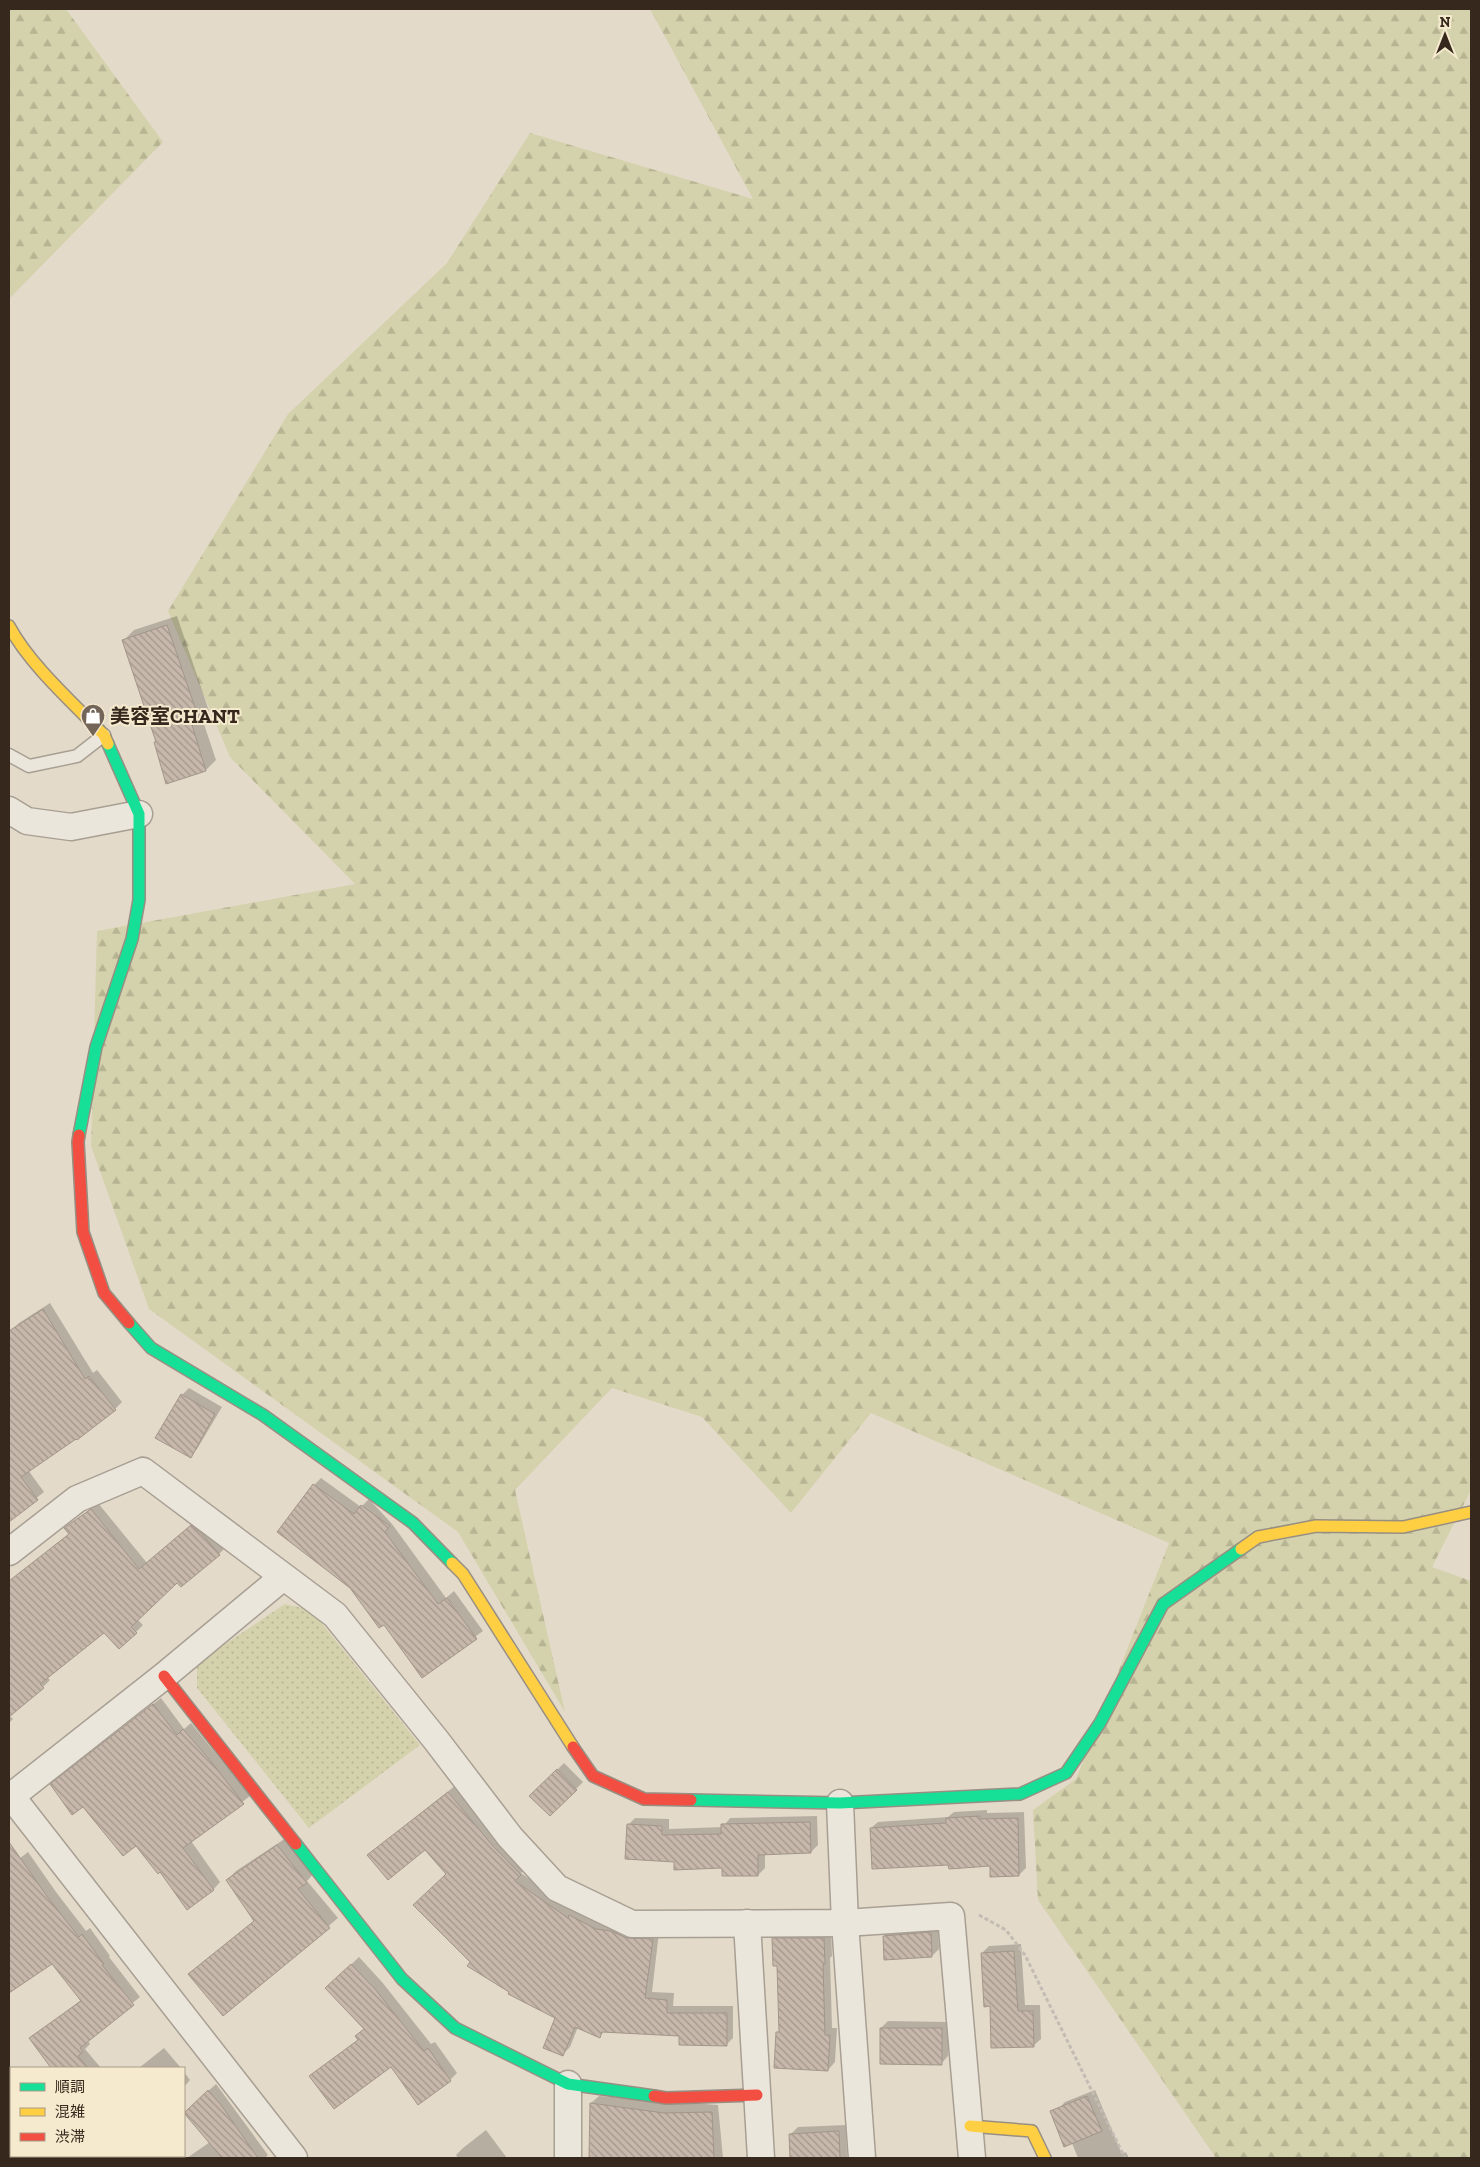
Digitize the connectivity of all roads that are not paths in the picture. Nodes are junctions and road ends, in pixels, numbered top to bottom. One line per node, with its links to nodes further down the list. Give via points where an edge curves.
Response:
1 (9, 626): 2 (street, via 17,641)
2 (104, 735): 3 (lane, via 77,756 29,766); 5 (street)
3 (9, 755)
4 (9, 810): 5 (street, via 27,821 71,827)
5 (139, 814): 11 (street, via 138,900 132,940 96,1047 78,1142 83,1232 104,1293 151,1348 263,1415 413,1523 463,1574 592,1776 644,1799)
6 (1471, 1512): 11 (street, via 1402,1527 1316,1526 1258,1537 1163,1604 1100,1724 1066,1773 1020,1794)
7 (9, 1552): 8 (street, via 77,1499 143,1471)
8 (284, 1577): 9 (street); 12 (street, via 335,1615 510,1837 556,1888 632,1924)
9 (164, 1676): 10 (street); 14 (street, via 402,1979 455,2028)
10 (10, 1797): 17 (street)
11 (840, 1803): 13 (street)
12 (747, 1923): 13 (street); 15 (street)
13 (844, 1923): 16 (street, via 951,1916); 20 (street)
14 (568, 2084): 15 (street, via 666,2098); 18 (street)
15 (757, 2095): 19 (street)
16 (970, 2126): 21 (street); 22 (street, via 1032,2130)
17 (294, 2158)
18 (568, 2158)
19 (761, 2158)
20 (862, 2158)
21 (972, 2158)
22 (1045, 2158)

